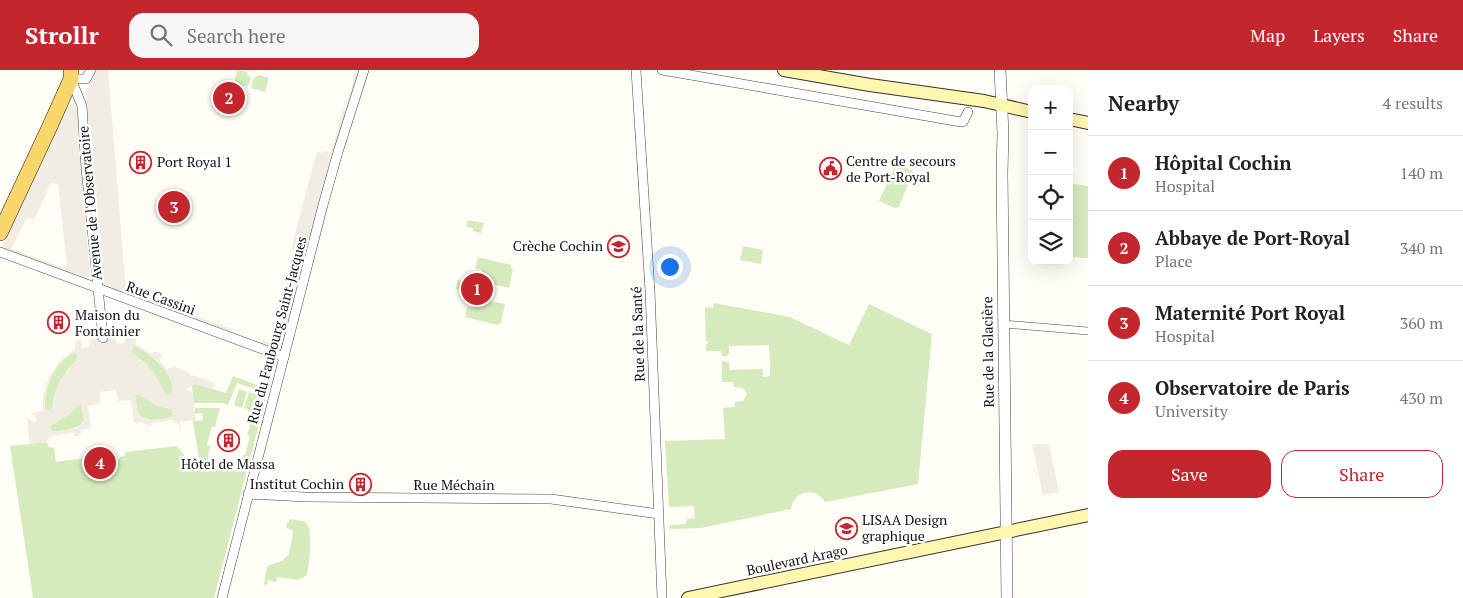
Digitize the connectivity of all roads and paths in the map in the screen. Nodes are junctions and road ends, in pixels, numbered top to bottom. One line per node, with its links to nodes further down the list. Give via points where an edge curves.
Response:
1 (91, 70): 7 (street, via 86,79)
2 (364, 70): 19 (street, Rue du Faubourg Saint-Jacques, via 333,171)
3 (636, 70): 21 (street, Rue de la Santé, via 650,291)
4 (662, 70): 10 (street, via 961,122)
5 (784, 70): 8 (main road)
6 (1000, 70): 8 (street, Rue de la Glacière)
7 (71, 74): 13 (main road); 15 (street, Avenue de l'Observatoire, via 82,106)
8 (1001, 105): 9 (main road); 16 (street, Rue de la Glacière)
9 (1028, 111)
10 (968, 112)
11 (1073, 120): 12 (main road)
12 (1088, 123)
13 (0, 233)
14 (0, 252): 15 (street, Rue Cassini)
15 (97, 289): 18 (street, Avenue de l'Observatoire); 19 (street, Rue Cassini)
16 (1003, 324): 17 (street); 23 (street, Rue de la Glacière)
17 (1088, 331)
18 (103, 338)
19 (284, 358): 20 (street, Rue du Faubourg Saint-Jacques)
20 (248, 494): 21 (street, Rue Méchain, via 551,499); 24 (street, Rue du Faubourg Saint-Jacques)
21 (659, 514): 25 (street, Rue de la Santé)
22 (1088, 515): 23 (main road, Boulevard Arago)
23 (1006, 532): 26 (main road, Boulevard Arago); 27 (street, Rue de la Glacière)
24 (222, 598)
25 (662, 598)
26 (688, 598)
27 (1007, 598)

